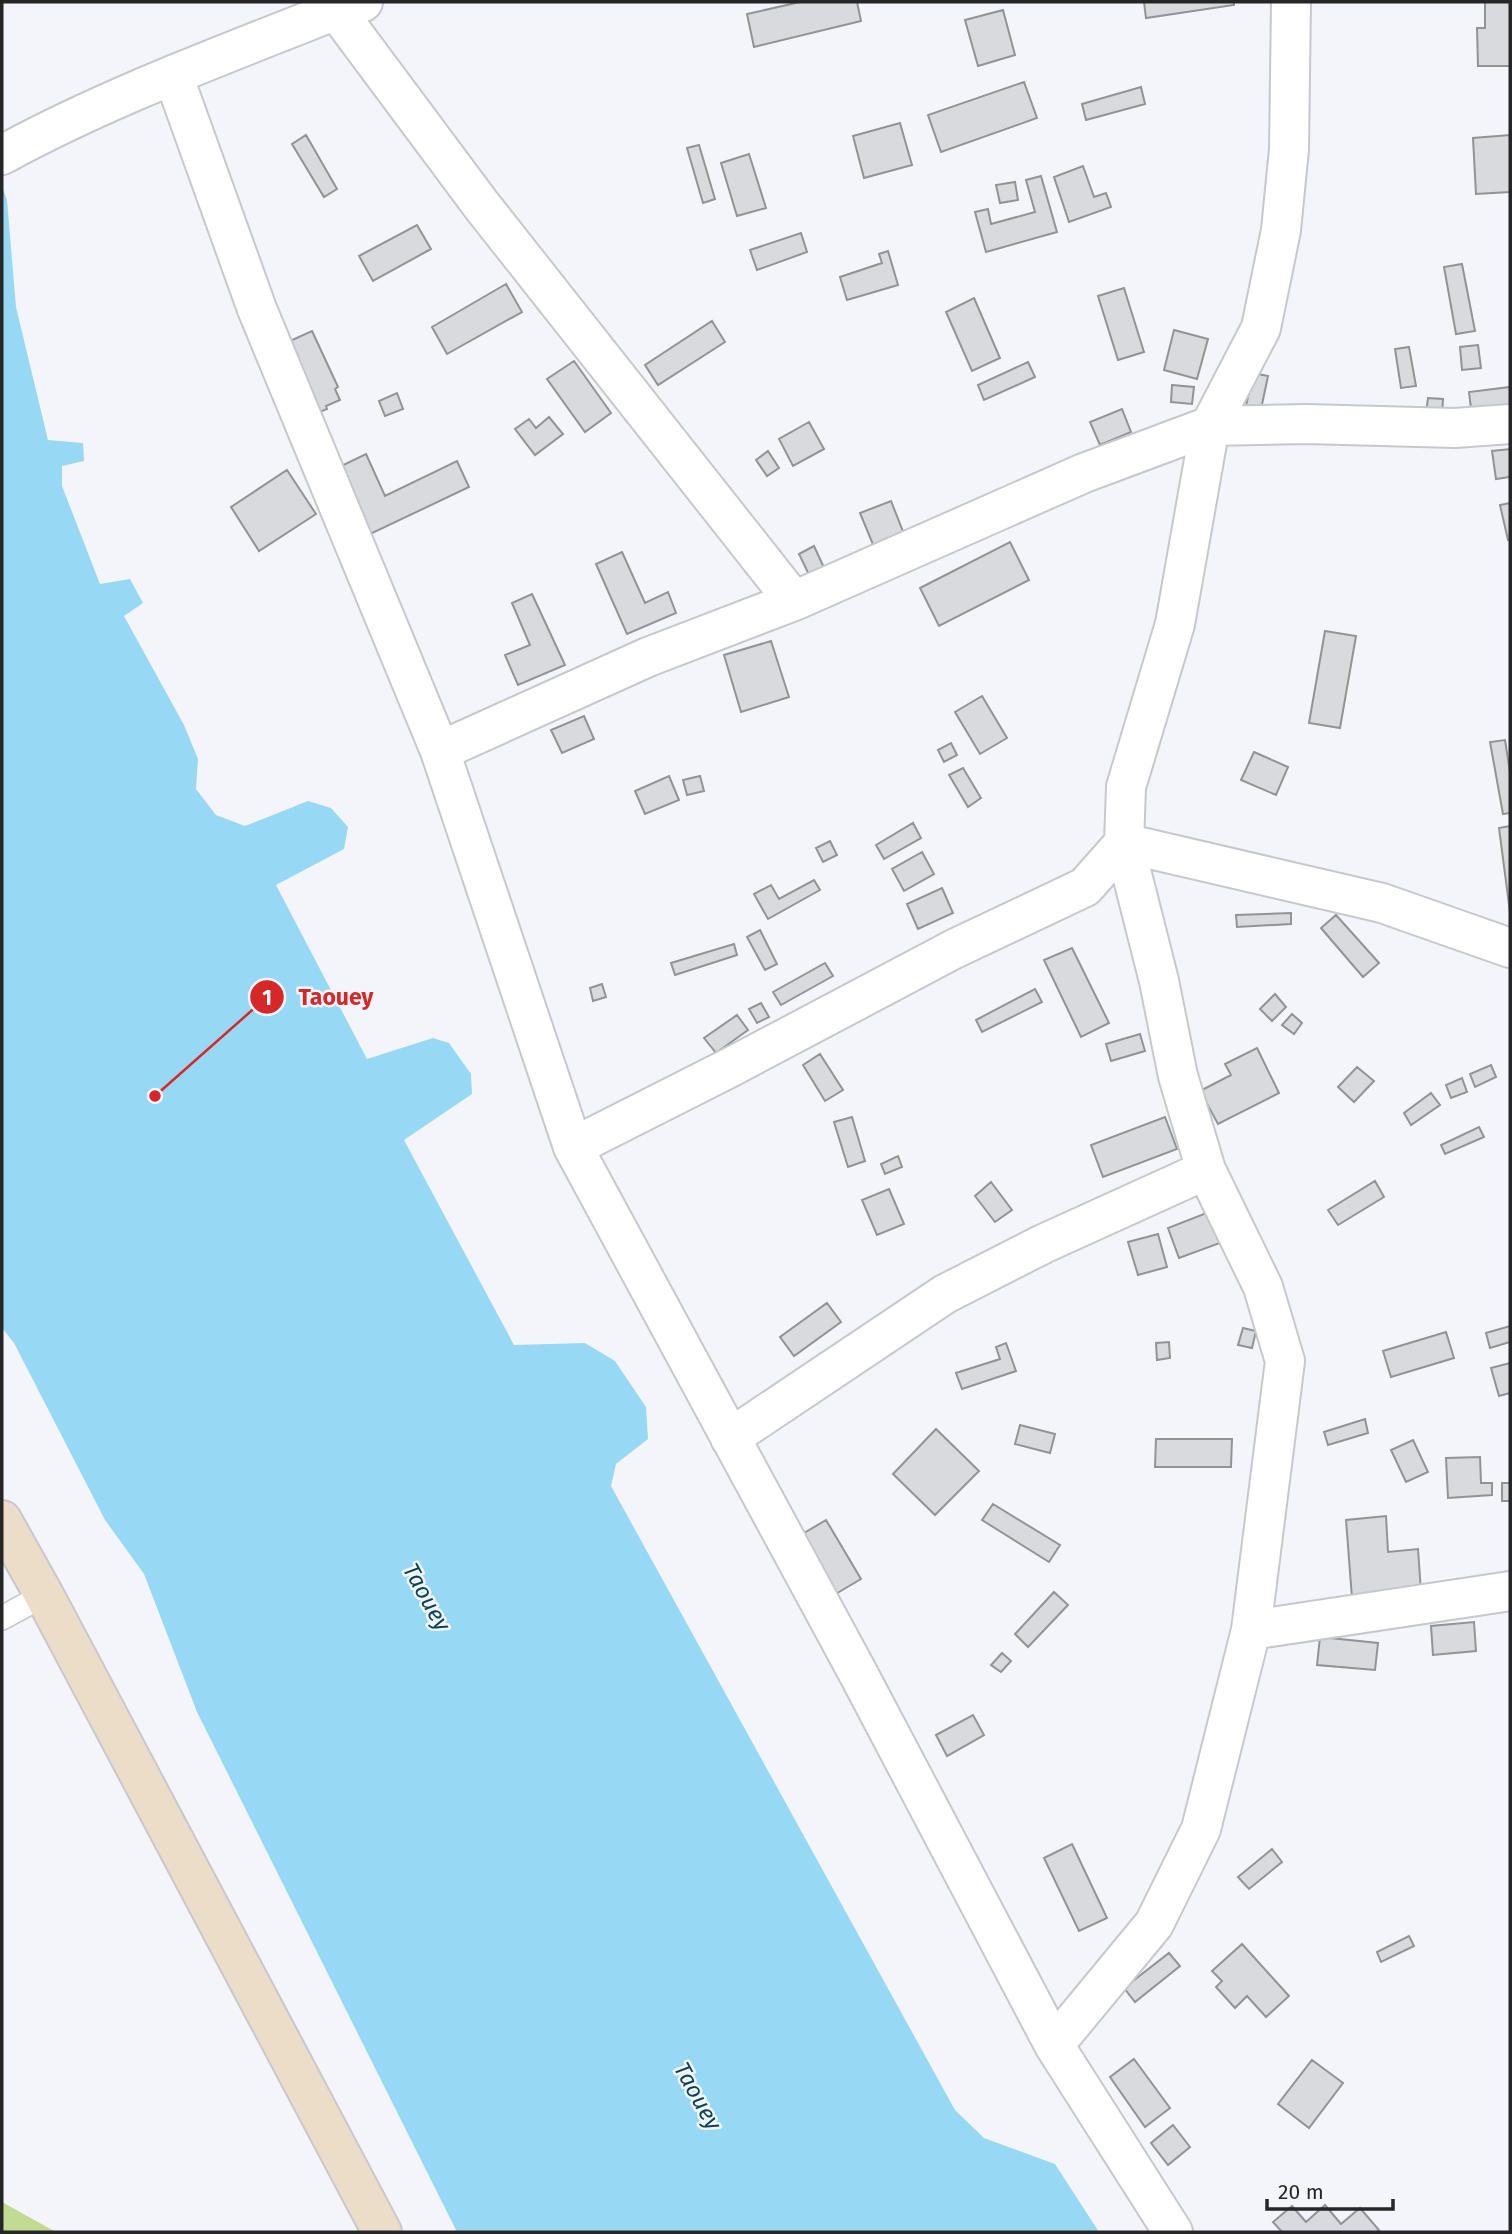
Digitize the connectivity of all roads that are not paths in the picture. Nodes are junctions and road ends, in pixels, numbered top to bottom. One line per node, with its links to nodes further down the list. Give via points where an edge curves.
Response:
1 (1291, 2): 6 (street, via 1289,149 1281,230 1261,328)
2 (350, 6): 3 (street); 7 (street, via 482,206)
3 (173, 75): 4 (street, via 51,128); 8 (street, via 257,309)
4 (2, 155)
5 (1510, 424): 6 (street, via 1455,428)
6 (1210, 426): 7 (street, via 1084,473); 9 (street, via 1175,624 1126,787)
7 (794, 601): 8 (street, via 648,657)
8 (440, 751): 11 (street)
9 (1124, 843): 10 (street, via 1382,903); 11 (street, via 1085,887 954,949); 12 (street, via 1178,1076)
10 (1510, 948)
11 (573, 1147): 13 (street)
12 (1206, 1170): 13 (street, via 945,1294); 18 (street, via 1263,1287 1285,1361)
13 (730, 1438): 19 (street)
14 (2, 1520): 16 (main road)
15 (1510, 1591): 18 (street)
16 (44, 1595): 17 (lane); 20 (main road)
17 (2, 1618)
18 (1251, 1630): 19 (street, via 1202,1829 1154,1924)
19 (1054, 2045): 21 (street)
20 (382, 2232)
21 (1173, 2232)

